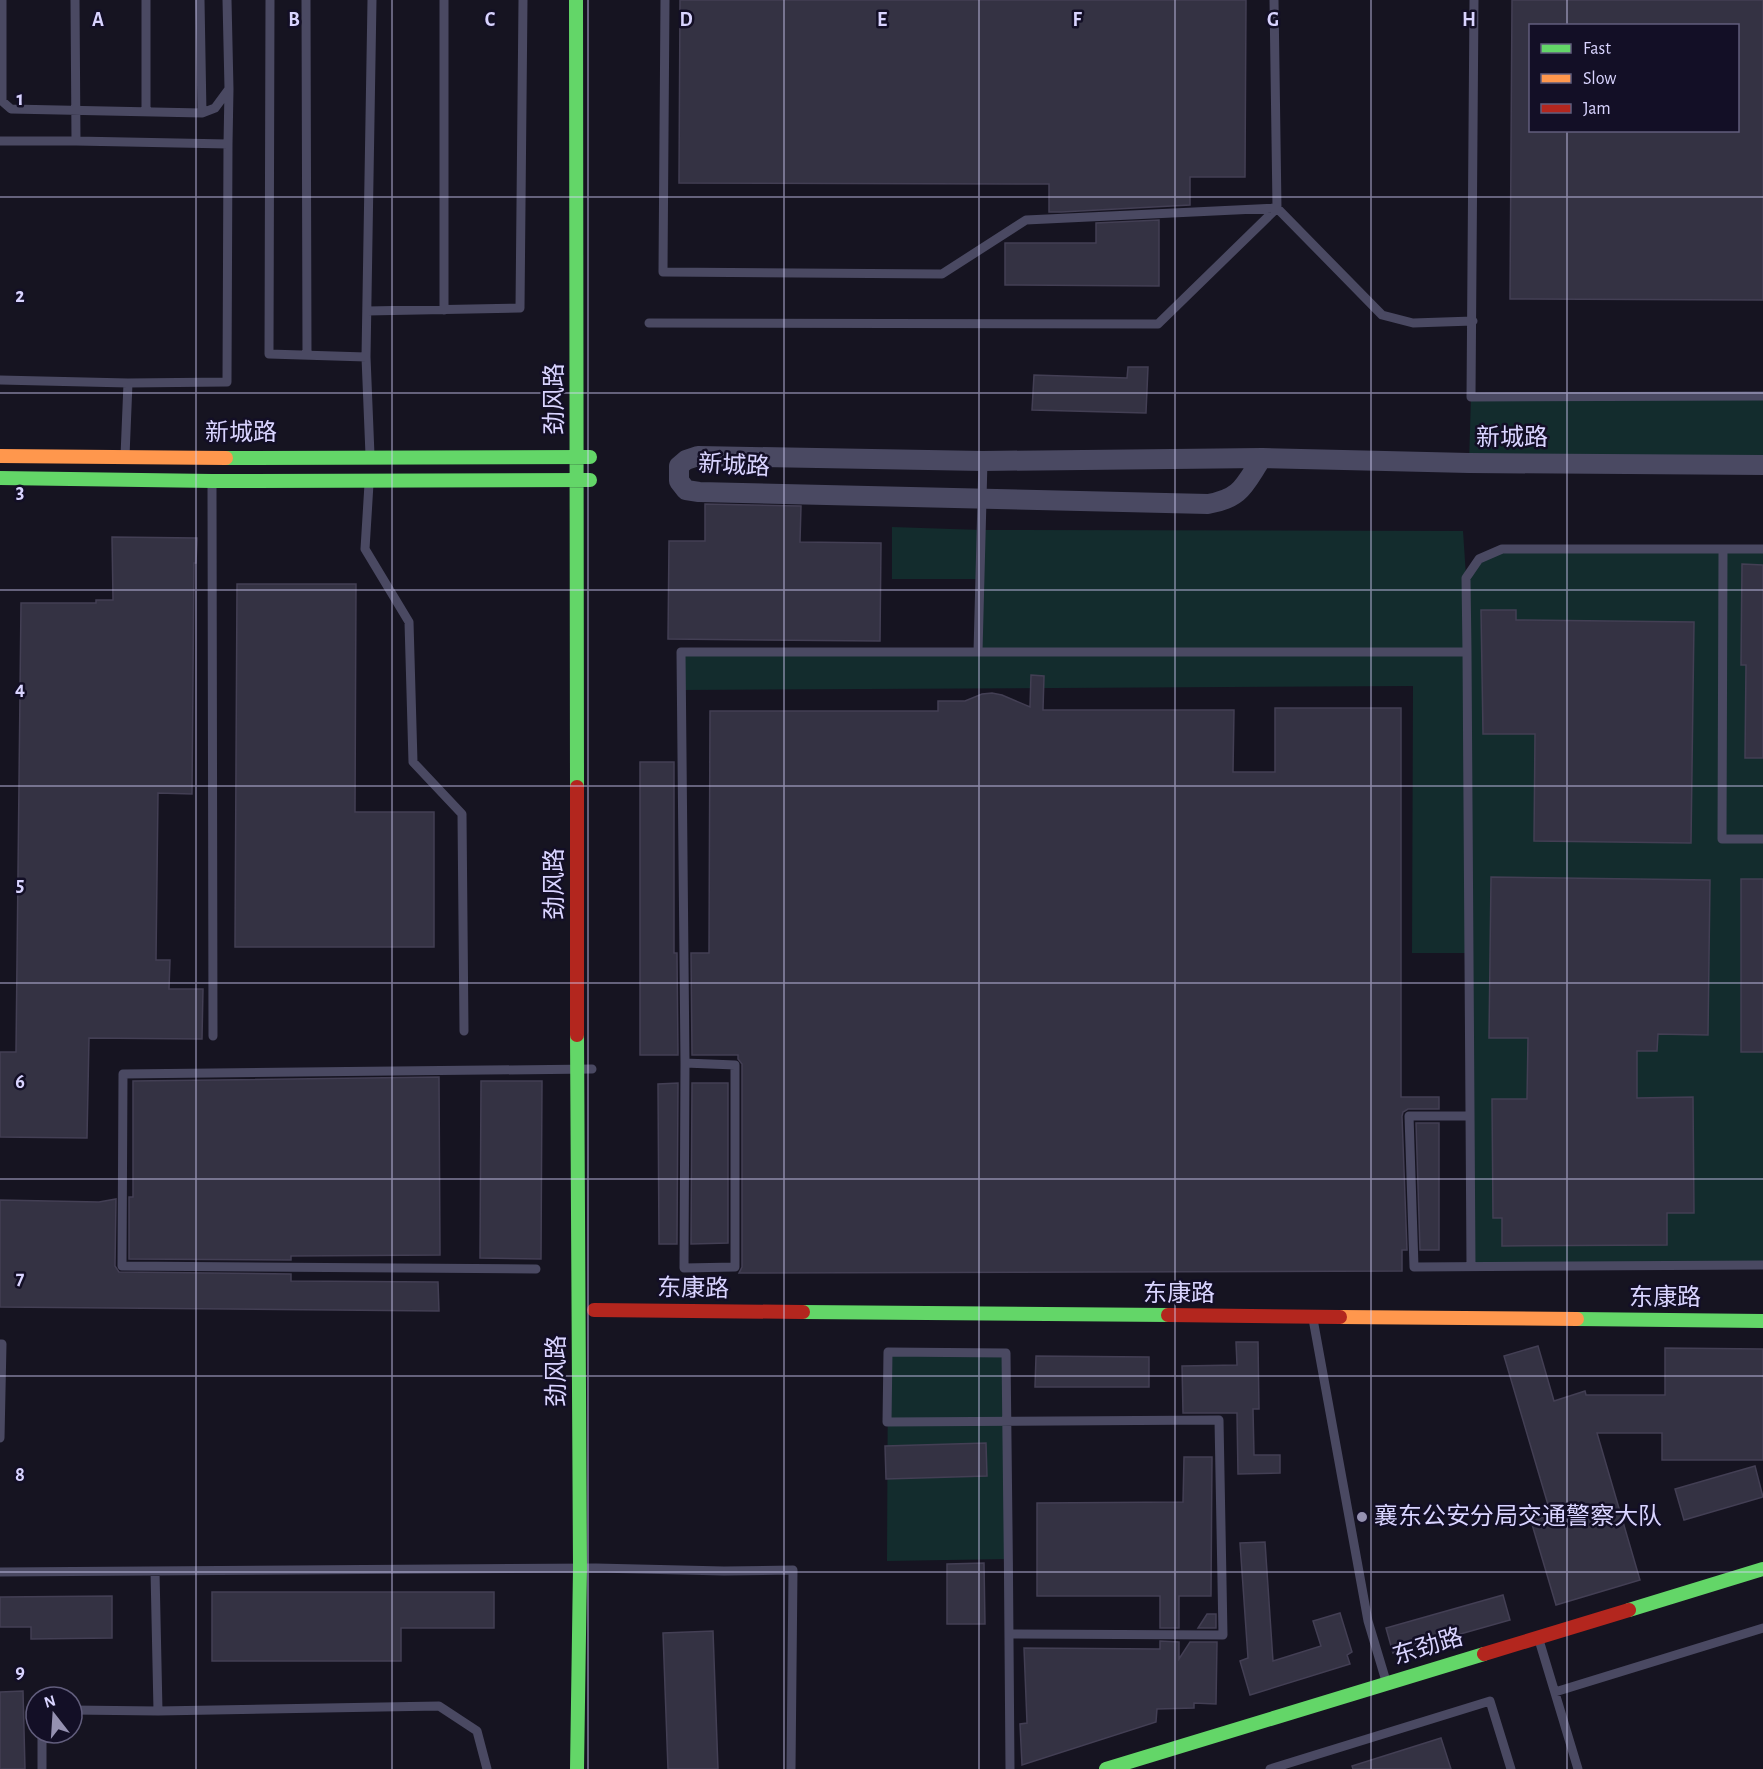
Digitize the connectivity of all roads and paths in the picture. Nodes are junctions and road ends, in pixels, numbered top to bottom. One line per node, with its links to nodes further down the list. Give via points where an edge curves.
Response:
1 (2, 0): 16 (lane, via 2,101 10,109)
2 (75, 0): 16 (lane)
3 (146, 0): 17 (lane)
4 (200, 0): 18 (lane)
5 (227, 0): 15 (lane)
6 (270, 0): 27 (lane, via 269,354)
7 (306, 0): 27 (lane)
8 (372, 0): 24 (lane)
9 (444, 0): 23 (lane)
10 (523, 0): 23 (lane, via 520,308)
11 (576, 0): 32 (street, 劲风路)
12 (665, 0): 22 (lane, via 663,272 942,273 1026,220)
13 (1274, 0): 22 (lane)
14 (1474, 0): 25 (lane)
15 (229, 88): 18 (lane, via 215,108); 21 (lane)
16 (75, 111): 17 (lane); 20 (lane)
17 (146, 112): 18 (lane)
18 (202, 113)
19 (0, 141): 20 (lane)
20 (76, 141): 21 (lane)
21 (228, 144): 30 (lane, via 227,382)
22 (1277, 208): 25 (lane, via 1382,315 1413,323); 26 (lane, via 1158,324)
23 (444, 310): 24 (lane)
24 (367, 311): 28 (lane)
25 (1473, 321): 31 (lane, via 1471,397)
26 (649, 323)
27 (307, 355): 28 (lane)
28 (366, 357): 36 (lane)
29 (0, 380): 30 (lane)
30 (128, 383): 34 (lane)
31 (1763, 396)
32 (586, 454): 36 (street, 新城路); 41 (street, 劲风路)
33 (0, 456): 34 (street, 新城路)
34 (125, 457): 35 (street, 新城路)
35 (213, 458): 36 (street, 新城路); 42 (lane)
36 (371, 458): 43 (lane)
37 (1262, 458): 38 (street, 新城路); 39 (street, 新城路, via 1469,464); 44 (street, 新城路, via 1240,492 1225,501 1208,504)
38 (982, 461): 44 (lane); 44 (street, 新城路, via 698,456 679,466 679,482 686,490 699,492)
39 (1763, 465)
40 (0, 478): 42 (street, 新城路)
41 (584, 480): 43 (street, 新城路); 47 (street, 劲风路); 56 (street, 劲风路)
42 (212, 481): 43 (street, 新城路); 54 (lane)
43 (369, 481): 53 (lane, via 365,549 409,622 413,762 462,814)
44 (981, 499): 50 (lane)
45 (1723, 549): 46 (lane); 51 (lane, via 1502,549 1479,559 1466,578); 52 (lane, via 1722,839)
46 (1763, 549)
47 (591, 551)
48 (591, 586): 49 (street)
49 (591, 609)
50 (978, 652): 51 (lane); 55 (lane, via 681,652)
51 (1467, 652): 58 (lane)
52 (1763, 839)
53 (464, 1031)
54 (213, 1036)
55 (686, 1064): 55 (lane, via 684,1268 735,1267 735,1065)
56 (577, 1069): 57 (lane); 61 (lane, via 123,1074 122,1266); 68 (street, 劲风路)
57 (592, 1069)
58 (1470, 1116): 60 (lane); 60 (lane, via 1409,1116 1414,1267)
59 (1763, 1265): 60 (lane)
60 (1471, 1266)
61 (536, 1269)
62 (594, 1311): 63 (street, 东康路)
63 (1312, 1317): 64 (street, 东康路); 75 (lane, via 1368,1621)
64 (1763, 1321)
65 (0, 1344): 67 (lane)
66 (1007, 1421): 66 (lane, via 1006,1353 888,1352 887,1422); 73 (lane); 73 (lane, via 1219,1420 1223,1635)
67 (0, 1438)
68 (580, 1568): 70 (lane); 82 (street, 劲风路); 83 (lane, via 793,1570)
69 (1763, 1569): 74 (street, 东劲路)
70 (155, 1571): 71 (lane); 78 (lane)
71 (0, 1572)
72 (1763, 1628): 76 (lane)
73 (1009, 1634): 84 (lane)
74 (1538, 1637): 75 (street, 东劲路); 76 (lane)
75 (1387, 1683): 85 (street, 东劲路)
76 (1555, 1692): 88 (lane)
77 (84, 1710): 78 (lane)
78 (158, 1711): 81 (lane, via 439,1706 477,1731)
79 (42, 1745): 80 (lane)
80 (42, 1769)
81 (487, 1769)
82 (577, 1769)
83 (791, 1769)
84 (1010, 1769)
85 (1106, 1769)
86 (1270, 1769): 87 (lane, via 1490,1701)
87 (1511, 1769)
88 (1578, 1769)

